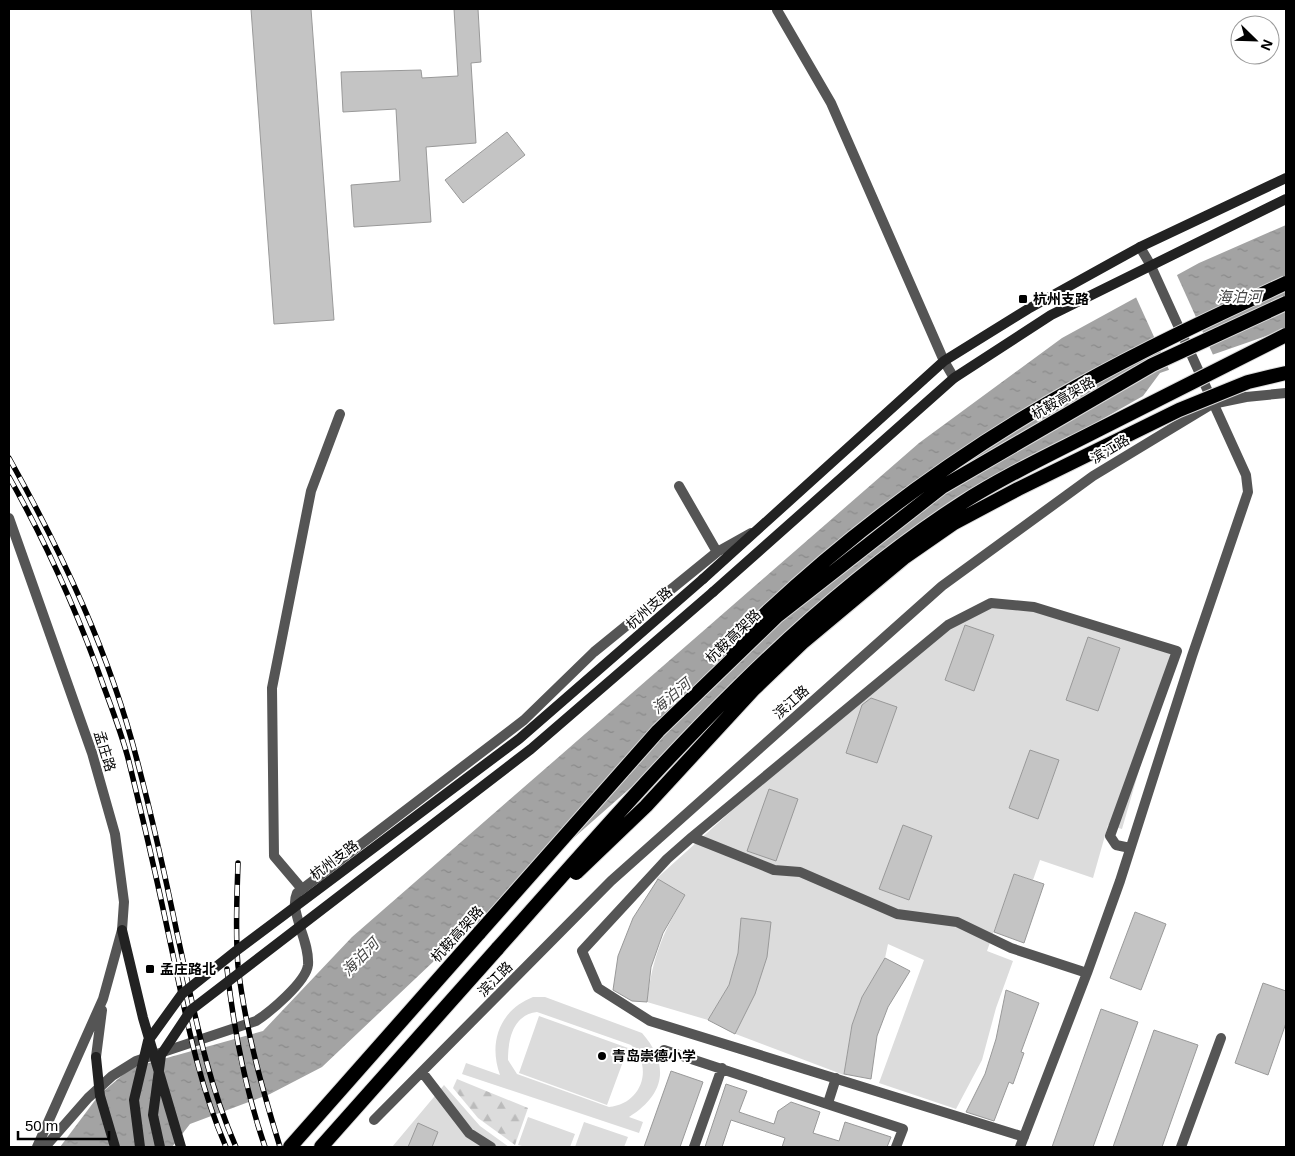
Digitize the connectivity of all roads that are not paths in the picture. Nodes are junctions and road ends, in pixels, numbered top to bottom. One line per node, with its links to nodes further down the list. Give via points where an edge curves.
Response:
1 (777, 10): 9 (street, via 831,103)
2 (1286, 178): 4 (main road, 杭州支路)
3 (1286, 199): 5 (main road)
4 (1140, 247): 5 (street); 9 (main road, 杭州支路, via 1028,309)
5 (1150, 264): 11 (main road, via 1052,314); 13 (street, bridge)
6 (1286, 283): 19 (highway, bridge, via 1076,387 934,478 856,536 758,620 710,669)
7 (1286, 304): 19 (highway, 杭鞍高架路, bridge, via 1152,365 942,487 777,616)
8 (1286, 335): 24 (highway, bridge, via 1040,459 963,502 889,555 794,632 674,751)
9 (944, 361): 11 (street); 17 (main road, 杭州支路)
10 (1286, 374): 24 (highway, bridge, via 1248,382 1179,410 954,523 905,557 846,604 760,683 646,806)
11 (954, 378): 40 (main road, bridge, via 531,749 191,1010 161,1055 153,1115)
12 (1286, 393): 13 (street, 滨江路)
13 (1212, 404): 21 (street, via 1246,475 1248,492); 31 (street, 滨江路, via 1094,476 942,586 611,881)
14 (340, 414): 22 (street, via 311,491 272,688 274,856)
15 (679, 486): 18 (street)
16 (9, 518): 23 (street, 孟庄路, via 92,753 115,834 124,902)
17 (759, 528): 18 (street); 39 (main road, 杭州支路, bridge, via 519,739 182,994 148,1040 134,1100)
18 (717, 552): 22 (street, via 594,652 524,720)
19 (638, 754): 42 (highway, 杭鞍高架路, bridge)
20 (692, 837): 21 (street, via 948,625 991,603 1034,607 1177,651 1110,836 1116,844); 25 (street, via 774,870 800,872 897,914 958,922 1012,948); 32 (street, via 667,859 582,951 598,988 650,1021)
21 (1130, 848): 25 (street)
22 (302, 889): 37 (street, via 294,902 308,954 308,967 302,979 256,1021 136,1061 112,1076)
23 (122, 930): 26 (street, 孟庄路); 41 (main road, bridge)
24 (498, 948): 43 (highway)
25 (1087, 973): 35 (street)
26 (103, 999): 29 (street); 36 (street)
27 (1221, 1038): 48 (street)
28 (664, 1050): 30 (street)
29 (96, 1057): 38 (main road, bridge, via 100,1096)
30 (722, 1068): 33 (street); 45 (street)
31 (422, 1072): 34 (street, 滨江路); 44 (street, via 469,1133)
32 (836, 1078): 33 (street); 35 (street)
33 (828, 1103): 46 (street, via 904,1129)
34 (374, 1120)
35 (1024, 1137): 47 (street)
36 (37, 1147)
37 (45, 1147)
38 (115, 1147)
39 (140, 1147)
40 (160, 1147)
41 (181, 1147)
42 (290, 1147)
43 (321, 1147)
44 (490, 1147)
45 (694, 1147)
46 (896, 1147)
47 (1020, 1147)
48 (1181, 1147)

